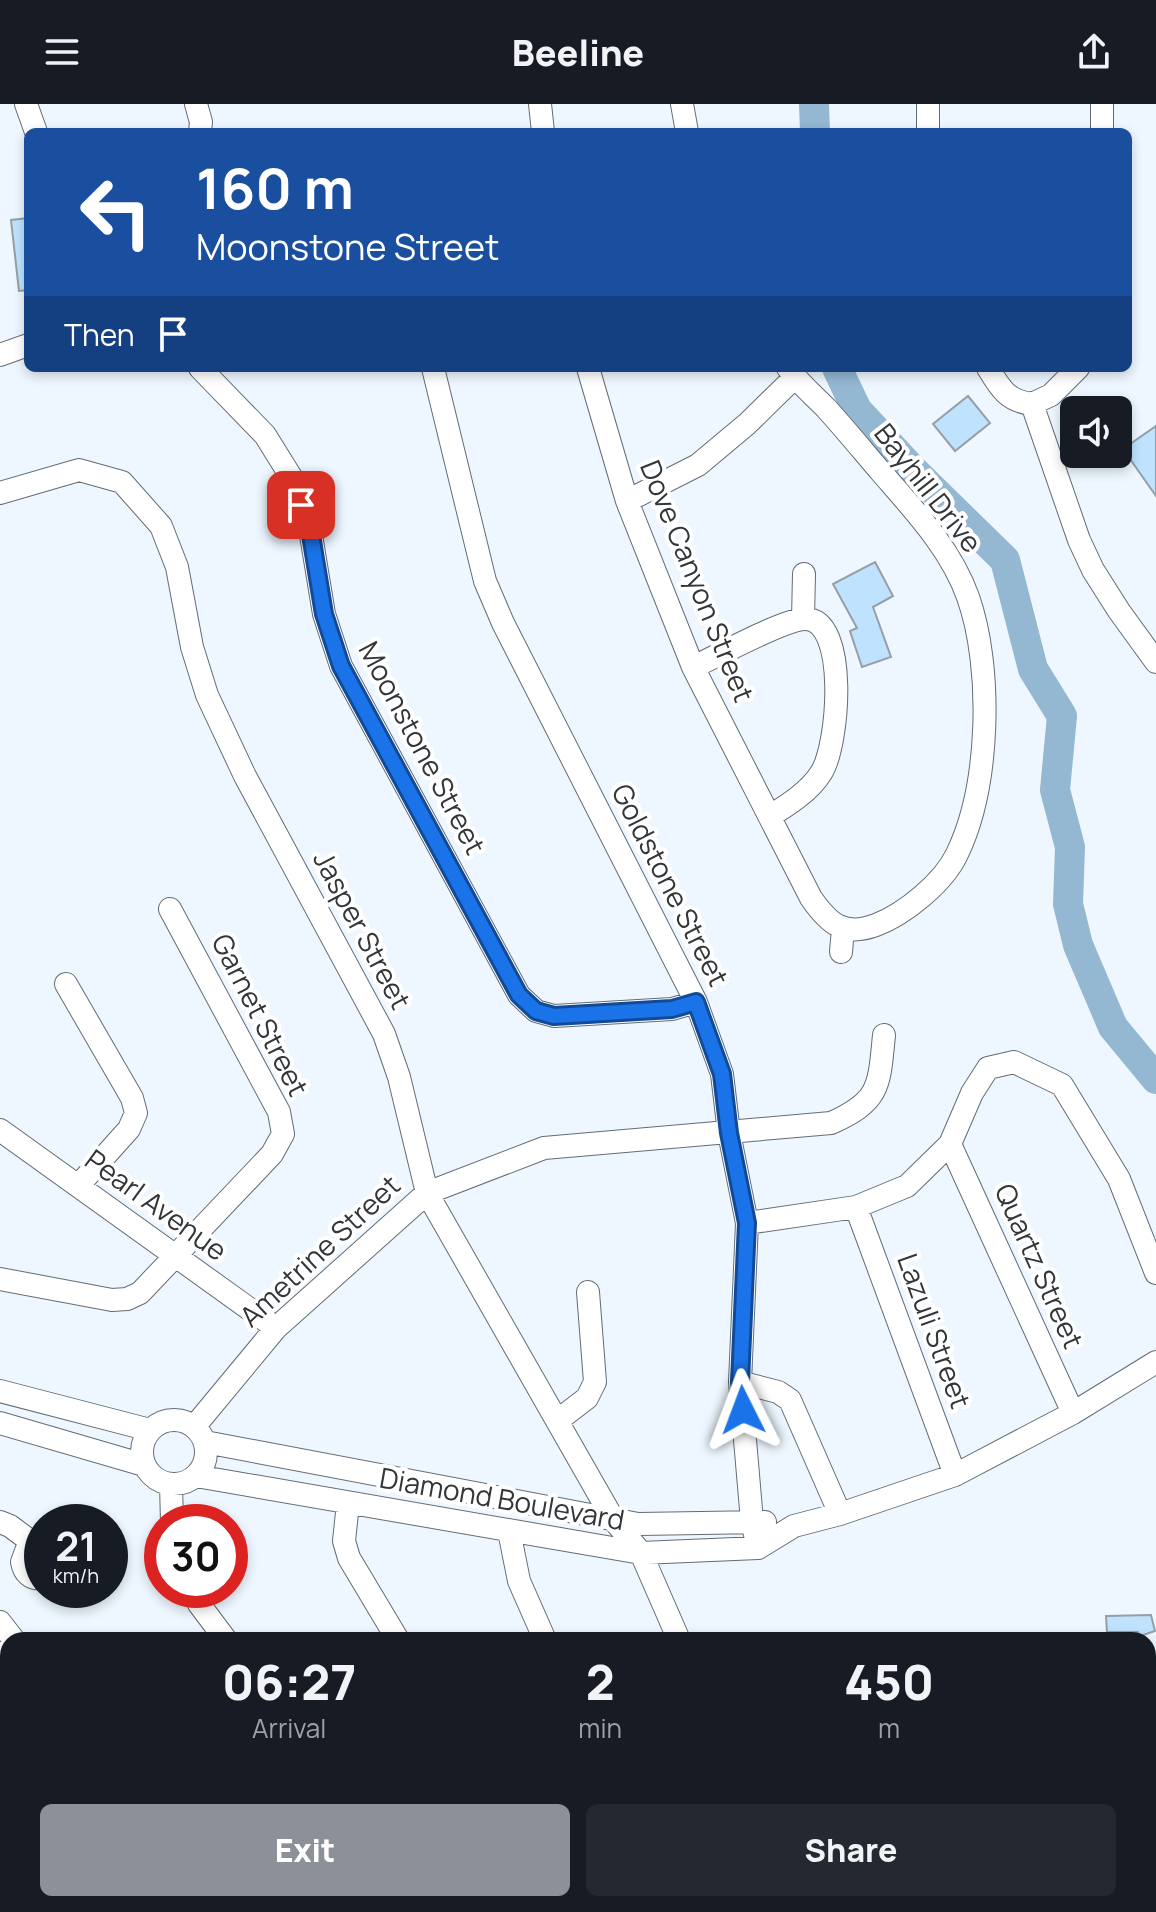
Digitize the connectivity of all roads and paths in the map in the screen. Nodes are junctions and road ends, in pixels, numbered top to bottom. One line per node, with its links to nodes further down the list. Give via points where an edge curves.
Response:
1 (26, 104): 7 (street)
2 (196, 104): 8 (street)
3 (540, 104): 9 (street)
4 (682, 104): 10 (street)
5 (928, 104): 11 (street)
6 (1102, 104): 12 (street)
7 (35, 128)
8 (200, 128)
9 (543, 128)
10 (686, 128)
11 (928, 128)
12 (1102, 128)
13 (24, 346): 14 (street)
14 (0, 355)
15 (204, 372): 33 (street, Moonstone Street, via 265,435 293,480 310,529 324,614 341,666 519,995 536,1011 554,1016 672,1009)
16 (434, 372): 33 (street, Goldstone Street, via 485,581)
17 (589, 372): 23 (street, Dove Canyon Street)
18 (792, 372): 23 (street, via 719,449); 30 (street, Bayhill Drive, via 897,490 953,564 968,597 982,667 979,776 957,855 926,893 884,922 862,930)
19 (990, 372): 21 (street, via 1003,393)
20 (1074, 372): 21 (street, via 1051,395)
21 (1032, 404): 26 (street, via 1093,570)
22 (0, 493): 39 (street, Jasper Street, via 79,470 122,482 161,526 177,567 207,695 384,1034)
23 (627, 501): 27 (street, Dove Canyon Street)
24 (804, 574): 25 (street)
25 (803, 619): 27 (street); 28 (street, via 814,620 830,644 835,736 821,774)
26 (1156, 662)
27 (693, 667): 28 (street, Dove Canyon Street)
28 (770, 816): 30 (street, Dove Canyon Street, via 811,898 826,919)
29 (170, 909): 42 (street, Garnet Street, via 279,1112 283,1134 272,1154)
30 (843, 928): 31 (street)
31 (841, 952)
32 (66, 984): 38 (street, via 136,1113 129,1129)
33 (696, 1002): 36 (street, Goldstone Street, via 722,1074)
34 (884, 1035): 36 (street, Ametrine Street, via 879,1083 859,1111 831,1123)
35 (0, 1130): 38 (street, Pearl Avenue)
36 (729, 1133): 39 (street, Ametrine Street, via 544,1148); 41 (street, Goldstone Street)
37 (950, 1144): 40 (street, via 907,1186); 43 (street, via 988,1068 1014,1062 1062,1085 1119,1179); 50 (street, Quartz Street)
38 (78, 1186): 42 (street, Pearl Avenue)
39 (427, 1193): 46 (street, Ametrine Street); 51 (street, Jasper Street)
40 (856, 1207): 41 (street); 56 (street, Lazuli Street)
41 (747, 1223): 48 (street, Goldstone Street)
42 (176, 1256): 44 (street, via 140,1293 127,1299); 46 (street, Pearl Avenue)
43 (1156, 1273)
44 (0, 1279)
45 (588, 1292): 51 (street, via 595,1382 587,1398)
46 (276, 1328): 54 (street, Ametrine Street)
47 (1156, 1362): 50 (street, Diamond Boulevard)
48 (740, 1382): 61 (street, via 790,1400); 63 (street, Goldstone Street)
49 (0, 1391): 53 (street)
50 (1073, 1413): 56 (street, Diamond Boulevard)
51 (557, 1421): 62 (street, Jasper Street)
52 (0, 1423): 55 (street)
53 (150, 1430): 54 (street, via 177,1420); 55 (street, via 142,1447)
54 (200, 1435): 57 (street, via 205,1461); 62 (street, Diamond Boulevard)
55 (144, 1465): 58 (street, via 154,1479)
56 (955, 1475): 61 (street, Diamond Boulevard)
57 (196, 1476): 58 (street); 59 (street, Diamond Boulevard)
58 (171, 1485): 60 (street)
59 (348, 1503): 66 (street, Diamond Boulevard); 72 (street, via 344,1541 349,1558)
60 (172, 1504)
61 (840, 1514): 65 (street, Diamond Boulevard)
62 (613, 1519): 63 (street, Diamond Boulevard, via 638,1524); 69 (street, Jasper Street)
63 (752, 1521): 65 (street, Diamond Boulevard); 68 (street, Goldstone Street)
64 (0, 1522): 67 (street)
65 (794, 1526): 68 (street, Diamond Boulevard)
66 (509, 1531): 69 (street, Diamond Boulevard); 73 (street, via 519,1581)
67 (24, 1536)
68 (758, 1548): 69 (street, Diamond Boulevard)
69 (641, 1553): 74 (street, Jasper Street)
70 (202, 1608): 71 (street)
71 (220, 1632)
72 (393, 1632)
73 (541, 1632)
74 (676, 1632)

